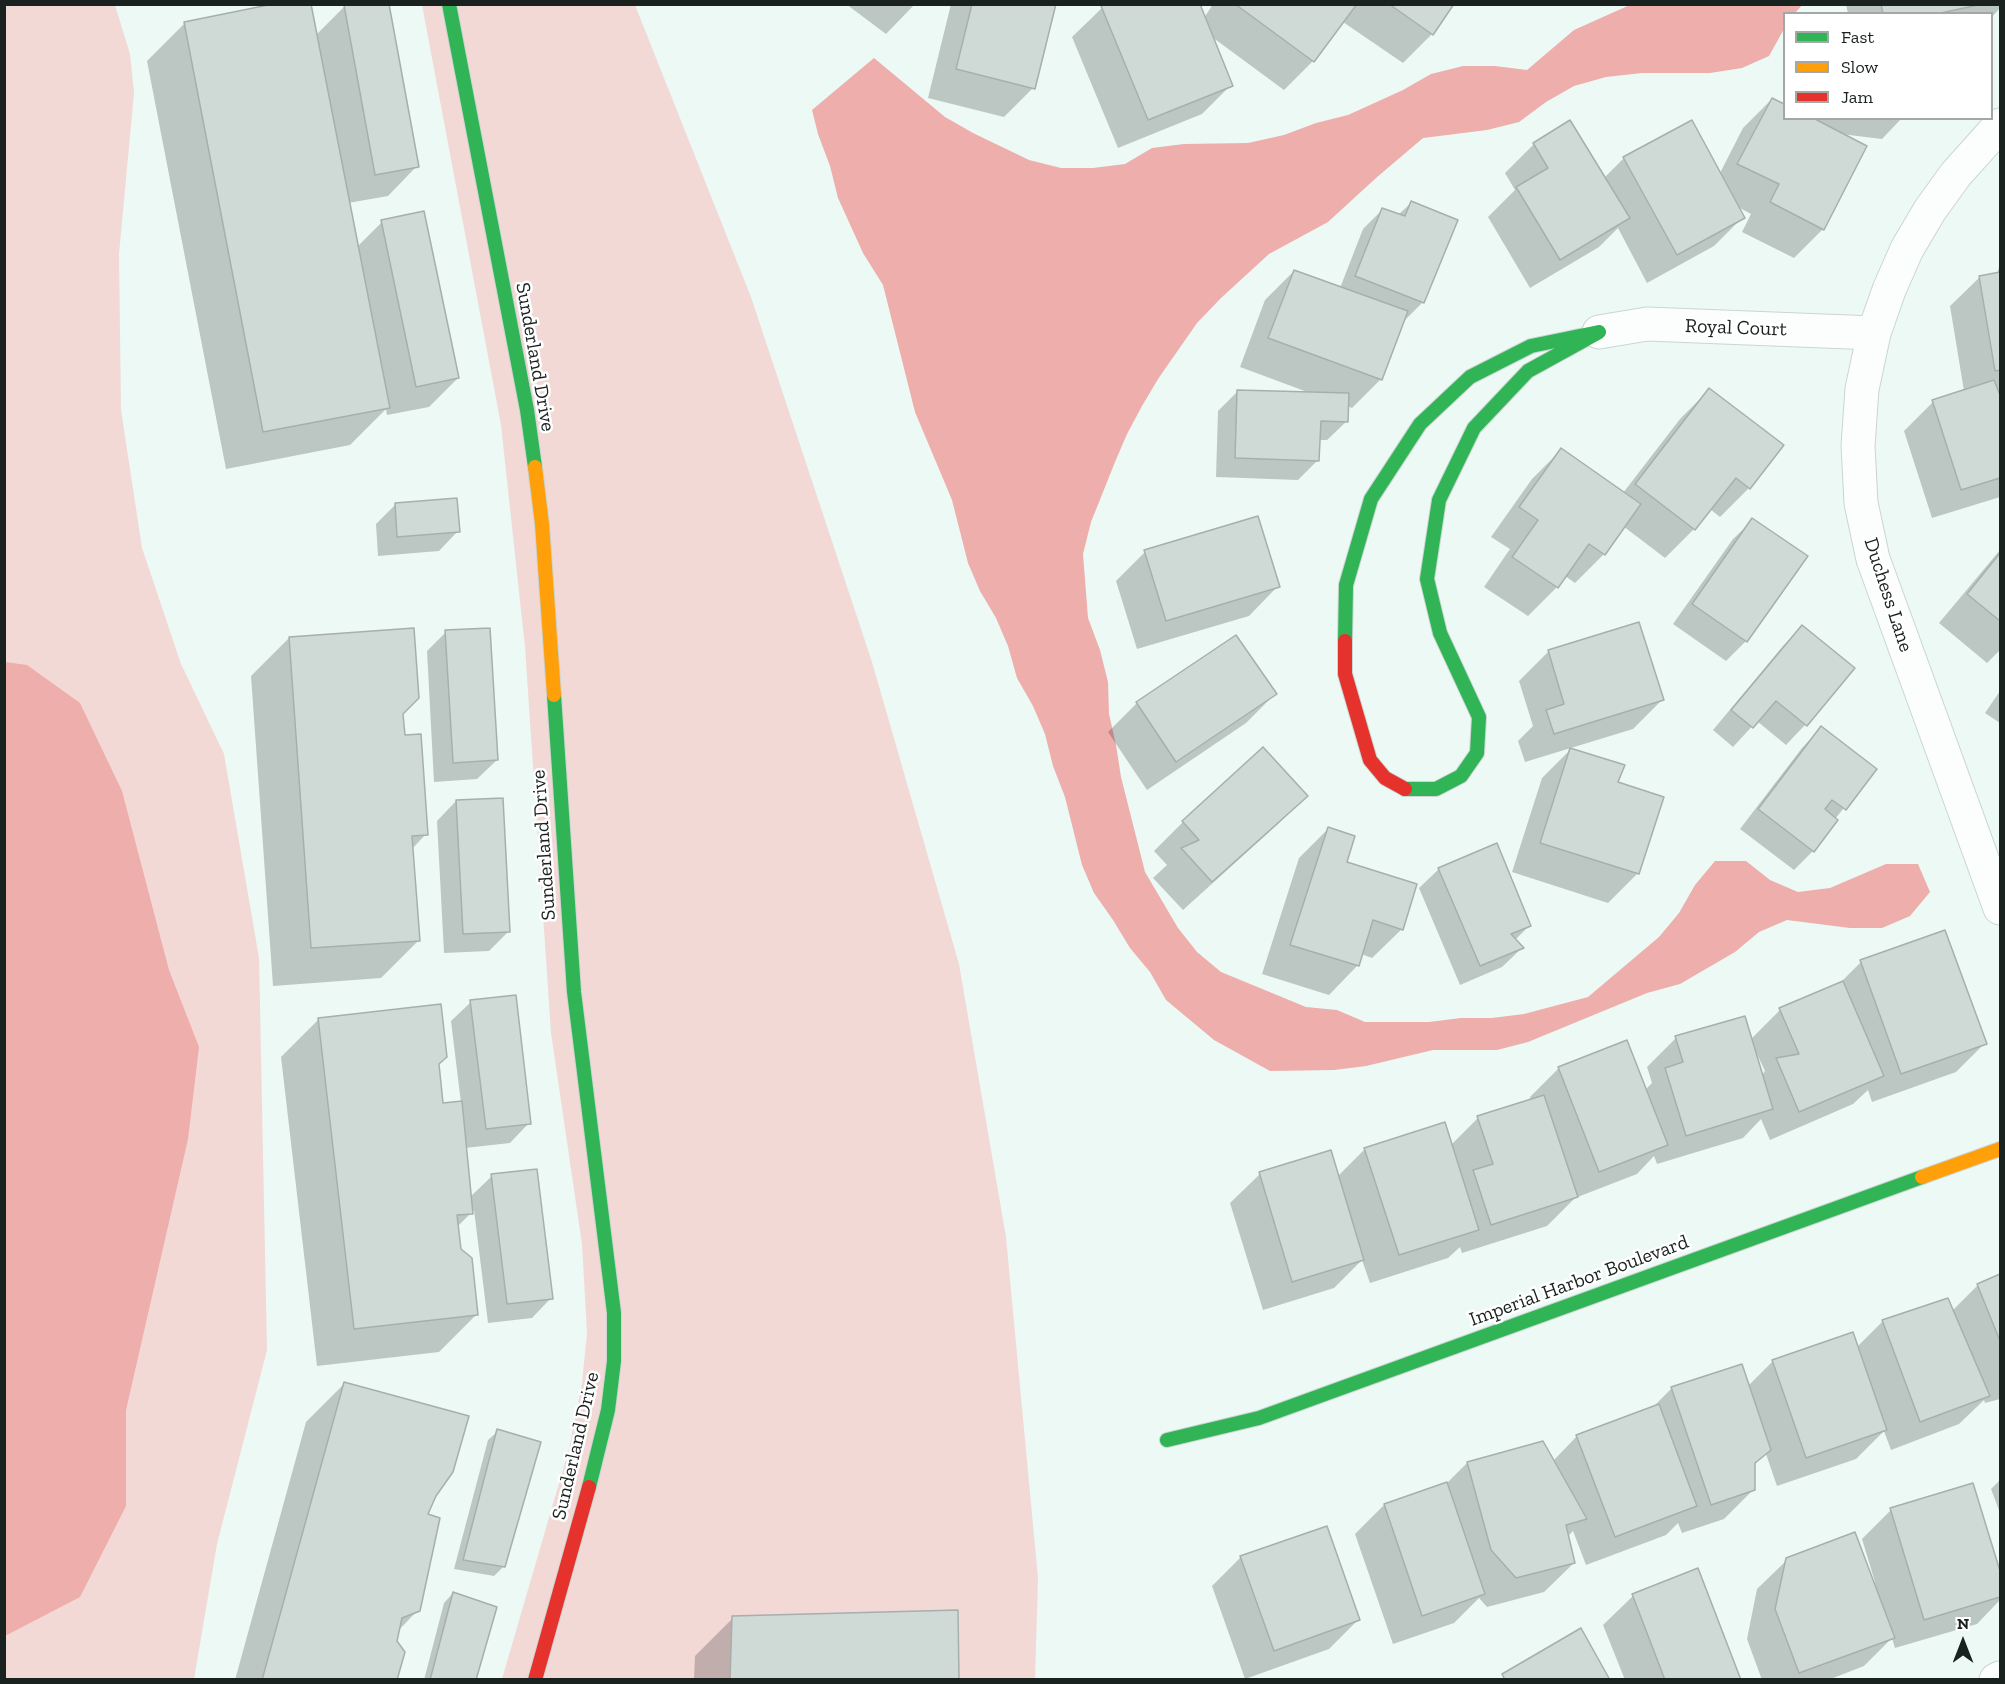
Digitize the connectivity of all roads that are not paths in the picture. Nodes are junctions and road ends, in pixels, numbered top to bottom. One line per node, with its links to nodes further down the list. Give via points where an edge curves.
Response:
1 (449, 4): 9 (street, Sunderland Drive, via 526,410 542,524 574,992 614,1313 608,1410)
2 (2001, 125): 4 (street, Duchess Lane, via 1956,174 1930,210 1907,249)
3 (1599, 332): 3 (street, Royal Court, via 1531,346 1470,377 1420,424 1371,499 1346,585 1345,674 1370,760 1385,778 1406,789 1436,789 1461,776 1477,753 1479,717 1440,633 1427,579 1439,500 1474,428 1528,371); 4 (street, Royal Court, via 1647,324)
4 (1874, 333): 5 (street, Duchess Lane, via 1862,389 1858,446 1861,503 1873,559)
5 (2001, 908)
6 (2001, 1149): 7 (street, Imperial Harbor Boulevard, via 1259,1418)
7 (1167, 1440)
8 (2001, 1678): 10 (street)
9 (535, 1680)
10 (1996, 1680)

